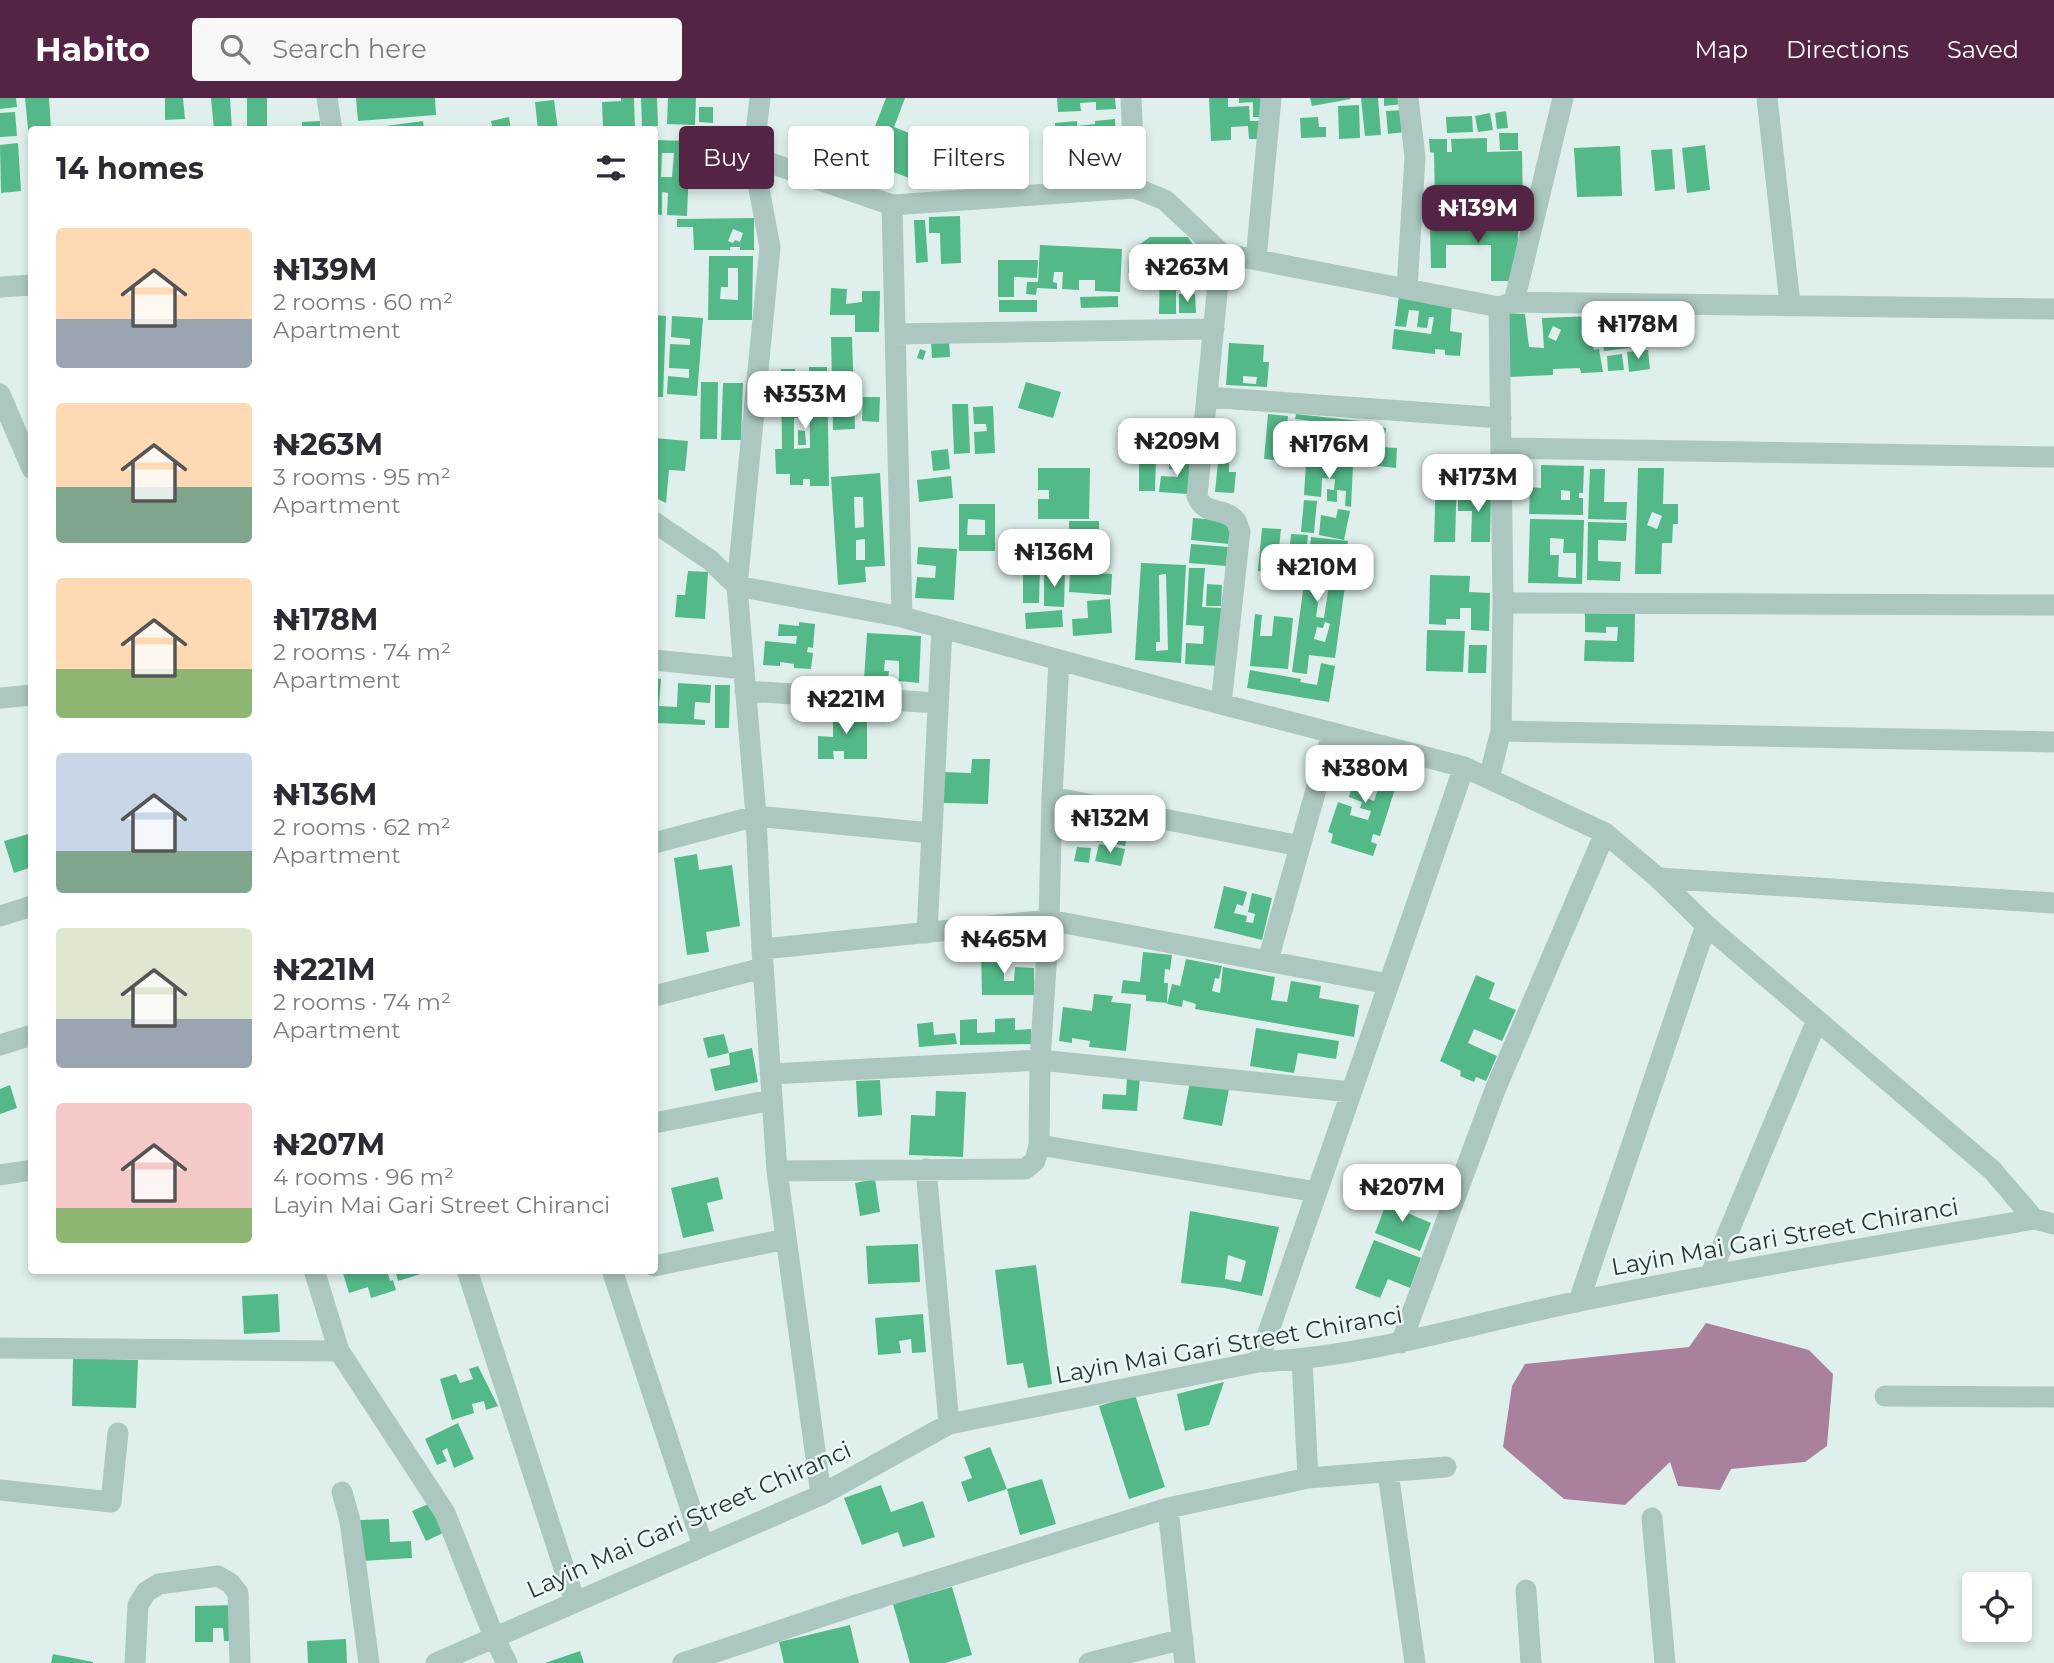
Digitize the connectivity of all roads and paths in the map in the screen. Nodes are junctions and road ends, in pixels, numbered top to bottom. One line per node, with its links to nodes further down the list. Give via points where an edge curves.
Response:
1 (327, 98): 8 (street)
2 (760, 98): 9 (street)
3 (1131, 98): 10 (street)
4 (1271, 98): 17 (street)
5 (1408, 98): 20 (street, via 1415,157)
6 (1563, 98): 21 (street)
7 (1767, 98): 22 (street)
8 (330, 126)
9 (757, 126)
10 (1132, 126)
11 (774, 164): 15 (street)
12 (759, 189): 33 (street, via 770,247)
13 (1121, 189): 15 (street)
14 (1138, 189): 16 (street, via 1166,200)
15 (892, 205): 25 (street)
16 (1221, 253): 17 (street); 24 (street)
17 (1256, 260): 20 (street)
18 (28, 285): 19 (street)
19 (0, 287)
20 (1407, 289): 21 (street)
21 (1506, 304): 22 (street); 28 (street)
22 (1790, 304): 23 (street)
23 (2054, 309)
24 (1214, 329): 25 (street); 27 (street)
25 (895, 334): 36 (street)
26 (0, 394): 31 (street)
27 (1207, 397): 28 (street); 45 (street, via 1197,496 1208,509 1235,519 1240,531)
28 (1501, 418): 29 (street)
29 (1501, 448): 30 (street); 34 (street)
30 (2054, 457)
31 (28, 460)
32 (658, 525): 33 (street, via 710,560)
33 (737, 586): 36 (street); 40 (street)
34 (1503, 603): 35 (street); 46 (street)
35 (2054, 605)
36 (902, 617): 37 (street)
37 (942, 628): 39 (street); 44 (street)
38 (658, 660): 40 (street)
39 (1059, 660): 45 (street); 51 (street)
40 (744, 669): 41 (street)
41 (745, 691): 44 (street); 52 (street)
42 (28, 695): 43 (street)
43 (0, 698)
44 (938, 703): 53 (street)
45 (1221, 704): 47 (street)
46 (1501, 731): 48 (street); 50 (street)
47 (1332, 733): 49 (street); 56 (street)
48 (2054, 743)
49 (1464, 767): 50 (street); 66 (street)
50 (1489, 778): 54 (street)
51 (1052, 797): 56 (street); 61 (street)
52 (756, 816): 53 (street); 55 (street); 64 (street)
53 (932, 833): 63 (street)
54 (1605, 833): 57 (street); 90 (street, via 1495,1090)
55 (658, 842)
56 (1300, 846): 65 (street)
57 (1658, 878): 58 (street); 62 (street)
58 (2054, 903)
59 (28, 907): 60 (street)
60 (0, 916)
61 (1049, 920): 63 (street); 65 (street); 71 (street)
62 (1706, 925): 68 (street); 89 (street)
63 (927, 933): 64 (street)
64 (763, 959): 67 (street); 72 (street)
65 (1268, 960): 66 (street)
66 (1389, 984): 73 (street)
67 (658, 995)
68 (1817, 1020): 82 (street, via 1992,1170); 88 (street)
69 (28, 1036): 70 (street)
70 (0, 1045)
71 (1040, 1060): 72 (street); 73 (street); 76 (street)
72 (770, 1074): 74 (street)
73 (1352, 1092): 81 (street)
74 (772, 1100): 75 (street); 79 (street)
75 (658, 1122)
76 (1039, 1145): 77 (street, via 1035,1161 1025,1169); 81 (street)
77 (926, 1169): 79 (street); 97 (street)
78 (28, 1171): 80 (street)
79 (777, 1171): 83 (street)
80 (0, 1175)
81 (1317, 1192): 94 (street)
82 (2044, 1222): 88 (street, Layin Mai Gari Street Chiranci)
83 (786, 1239): 84 (street); 104 (street)
84 (658, 1265)
85 (315, 1274): 92 (street)
86 (468, 1274): 109 (street)
87 (621, 1274): 107 (street)
88 (1710, 1276): 89 (street, Layin Mai Gari Street Chiranci)
89 (1579, 1301): 90 (street, Layin Mai Gari Street Chiranci)
90 (1401, 1343): 93 (street, Layin Mai Gari Street Chiranci)
91 (0, 1348): 92 (street)
92 (339, 1351): 110 (street, via 445,1513)
93 (1302, 1360): 94 (street, Layin Mai Gari Street Chiranci); 101 (street)
94 (1258, 1362): 97 (street, Layin Mai Gari Street Chiranci)
95 (1885, 1396): 96 (street)
96 (2054, 1397)
97 (949, 1424): 104 (street, Layin Mai Gari Street Chiranci)
98 (118, 1433): 102 (street, via 111,1502)
99 (1447, 1467): 100 (street)
100 (1388, 1473): 101 (street); 120 (street)
101 (1308, 1479): 105 (street)
102 (0, 1490)
103 (342, 1492): 114 (street)
104 (821, 1495): 107 (street, Layin Mai Gari Street Chiranci)
105 (1168, 1508): 111 (street); 117 (street)
106 (1653, 1518): 122 (street)
107 (703, 1546): 109 (street, Layin Mai Gari Street Chiranci)
108 (1526, 1590): 121 (street)
109 (575, 1602): 110 (street, Layin Mai Gari Street Chiranci)
110 (494, 1637): 115 (street, Layin Mai Gari Street Chiranci); 116 (street)
111 (1183, 1639): 118 (street); 119 (street)
112 (135, 1663): 113 (street, via 138,1605 146,1592 159,1584 218,1576 238,1593)
113 (240, 1663)
114 (369, 1663)
115 (436, 1663)
116 (507, 1663)
117 (683, 1663)
118 (1089, 1663)
119 (1185, 1663)
120 (1415, 1663)
121 (1531, 1663)
122 (1665, 1663)

